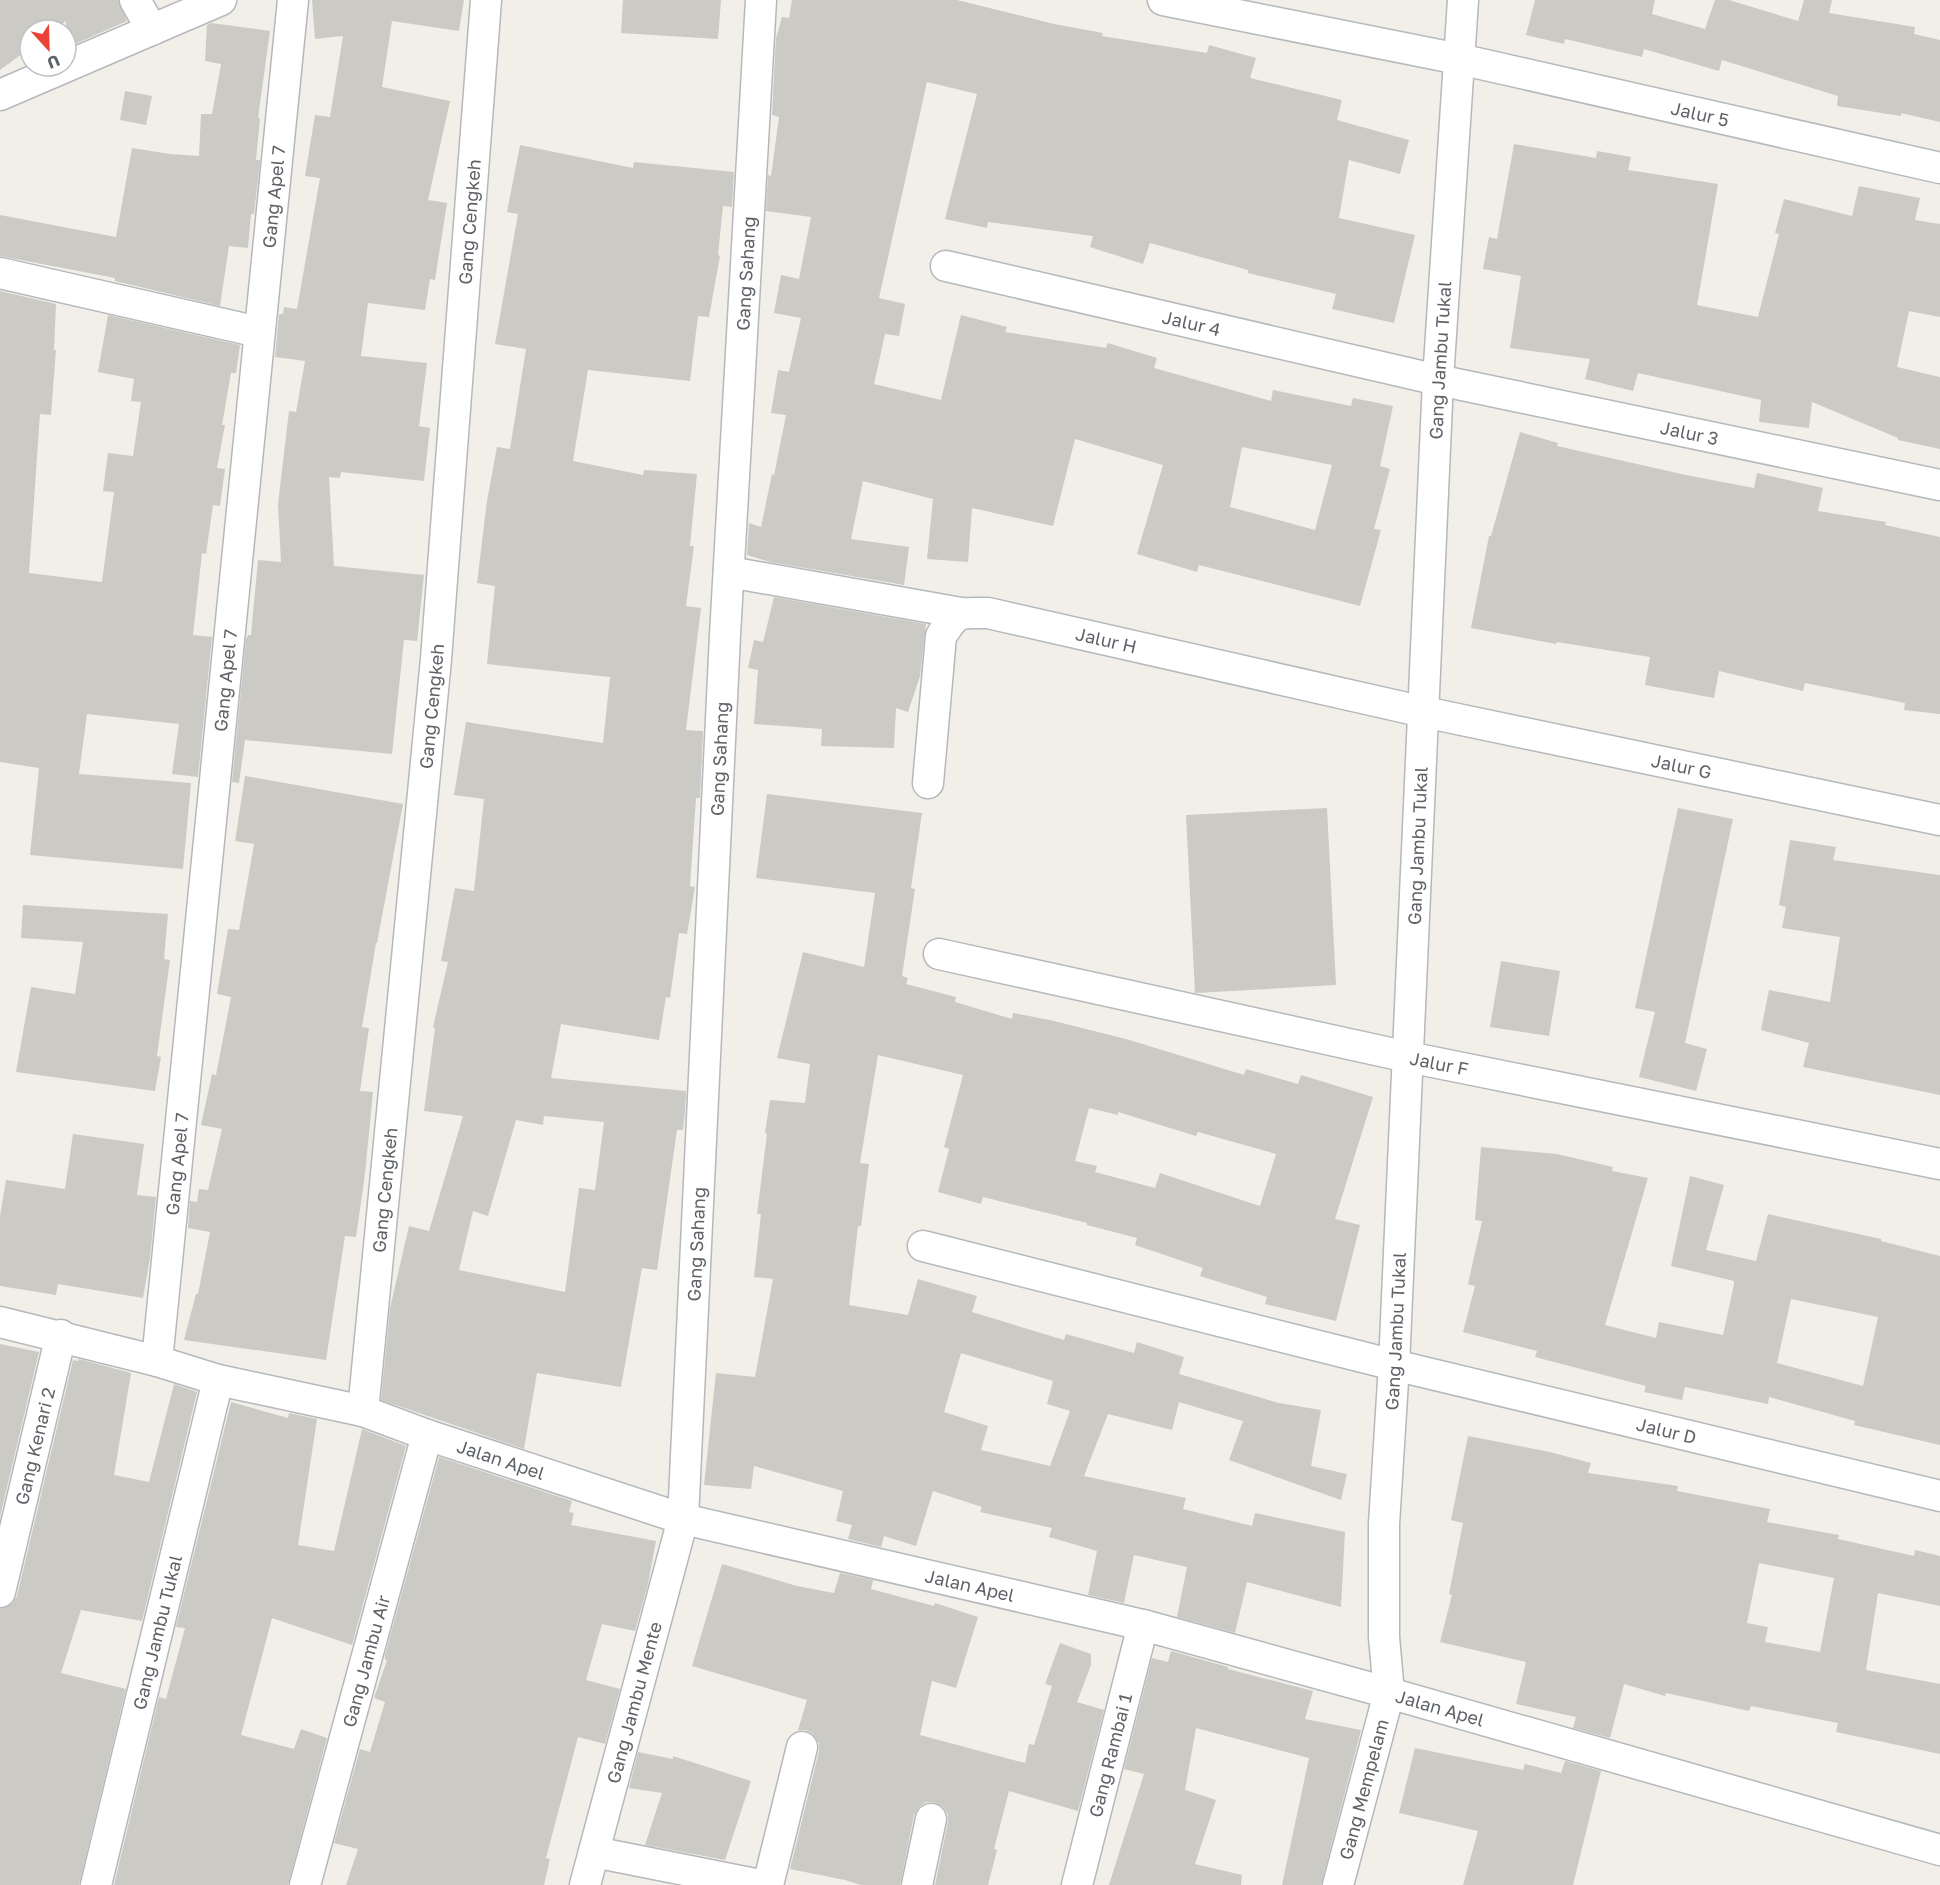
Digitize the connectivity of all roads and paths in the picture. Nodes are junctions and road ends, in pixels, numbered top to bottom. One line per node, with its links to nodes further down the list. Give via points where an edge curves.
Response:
1 (135, 0): 8 (street)
2 (221, 0): 8 (street)
3 (293, 0): 14 (street, Gang Apel 7)
4 (486, 0): 31 (street, Gang Cengkeh, via 436,659)
5 (761, 0): 17 (street, Gang Sahang)
6 (1162, 0): 9 (street, Jalur 5)
7 (1463, 0): 9 (street, Gang Jambu Tukal)
8 (152, 30): 10 (street)
9 (1459, 59): 11 (street, Jalur 5); 15 (street, Gang Jambu Tukal)
10 (0, 95)
11 (1940, 168)
12 (945, 266): 15 (street, Jalur 4)
13 (0, 273): 14 (street)
14 (259, 332): 28 (street, Gang Apel 7)
15 (1438, 380): 16 (street, Jalur 3); 19 (street, Gang Jambu Tukal)
16 (1940, 485)
17 (729, 572): 18 (street, Jalur H); 34 (street, Gang Sahang)
18 (961, 613): 19 (street, Jalur H, via 988,613); 20 (street, via 941,636)
19 (1424, 712): 21 (street, Jalur G); 23 (street, Gang Jambu Tukal)
20 (928, 783)
21 (1940, 820)
22 (939, 954): 23 (street, Jalur F)
23 (1408, 1057): 24 (street, Jalur F); 29 (street, Gang Jambu Tukal)
24 (1940, 1164)
25 (923, 1246): 29 (street, Jalur D)
26 (0, 1322): 27 (street, Jalan Apel)
27 (61, 1335): 28 (street, Jalan Apel); 35 (street, Gang Kenari 2)
28 (158, 1361): 30 (street, Jalan Apel)
29 (1394, 1365): 33 (street, Jalur D); 37 (street, Gang Jambu Tukal, via 1384,1524 1384,1637)
30 (218, 1380): 31 (street, Jalan Apel); 42 (street, Gang Jambu Tukal)
31 (363, 1411): 32 (street, Jalan Apel)
32 (427, 1435): 34 (street, Jalan Apel); 43 (street, Gang Jambu Air)
33 (1940, 1496)
34 (683, 1519): 36 (street, Jalan Apel); 41 (street, Gang Jambu Mente)
35 (0, 1592)
36 (1143, 1625): 37 (street, Jalan Apel); 48 (street, Gang Rambai 1)
37 (1389, 1692): 40 (street, Jalan Apel); 49 (street, Gang Mempelam)
38 (802, 1748): 46 (street)
39 (931, 1819): 47 (street)
40 (1940, 1850)
41 (594, 1852): 44 (street, Gang Jambu Mente); 45 (street)
42 (96, 1885)
43 (304, 1885)
44 (585, 1885)
45 (760, 1885)
46 (768, 1885)
47 (916, 1885)
48 (1077, 1885)
49 (1338, 1885)

